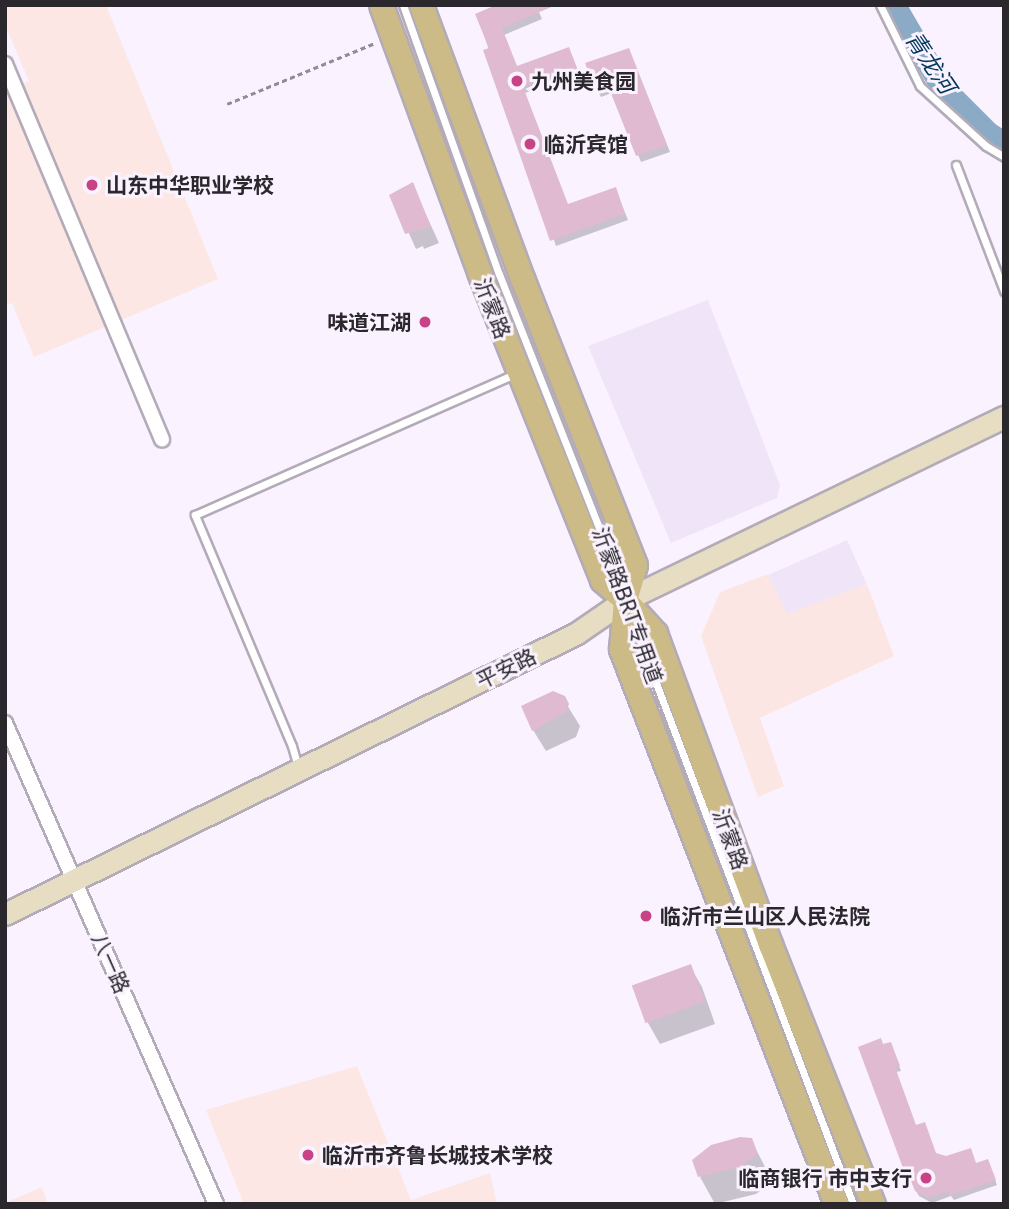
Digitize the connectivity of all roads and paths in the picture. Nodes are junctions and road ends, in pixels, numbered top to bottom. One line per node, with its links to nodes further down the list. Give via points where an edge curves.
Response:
1 (381, 5): 11 (main road, 沂蒙路)
2 (403, 5): 14 (lane, 沂蒙路BRT专用道, via 499,274 619,573)
3 (421, 5): 14 (main road, 沂蒙路, via 635,565)
4 (880, 5): 8 (lane, via 920,86)
5 (376, 43): 7 (path)
6 (5, 64): 13 (street)
7 (227, 104)
8 (1004, 157)
9 (956, 165): 10 (lane)
10 (1004, 291)
11 (518, 373): 14 (main road, 沂蒙路, via 602,580); 16 (lane, via 195,514)
12 (1004, 418): 14 (main road, 平安路)
13 (162, 439)
14 (625, 600): 16 (main road, 平安路, via 577,633); 20 (main road, 沂蒙路, via 621,649); 21 (lane, 沂蒙路BRT专用道); 22 (main road, 沂蒙路, via 654,633)
15 (5, 723): 17 (street, 八一路)
16 (298, 770): 17 (main road, 平安路)
17 (75, 881): 18 (main road, 平安路); 19 (street, 八一路)
18 (5, 914)
19 (216, 1204)
20 (836, 1204)
21 (853, 1204)
22 (873, 1204)

